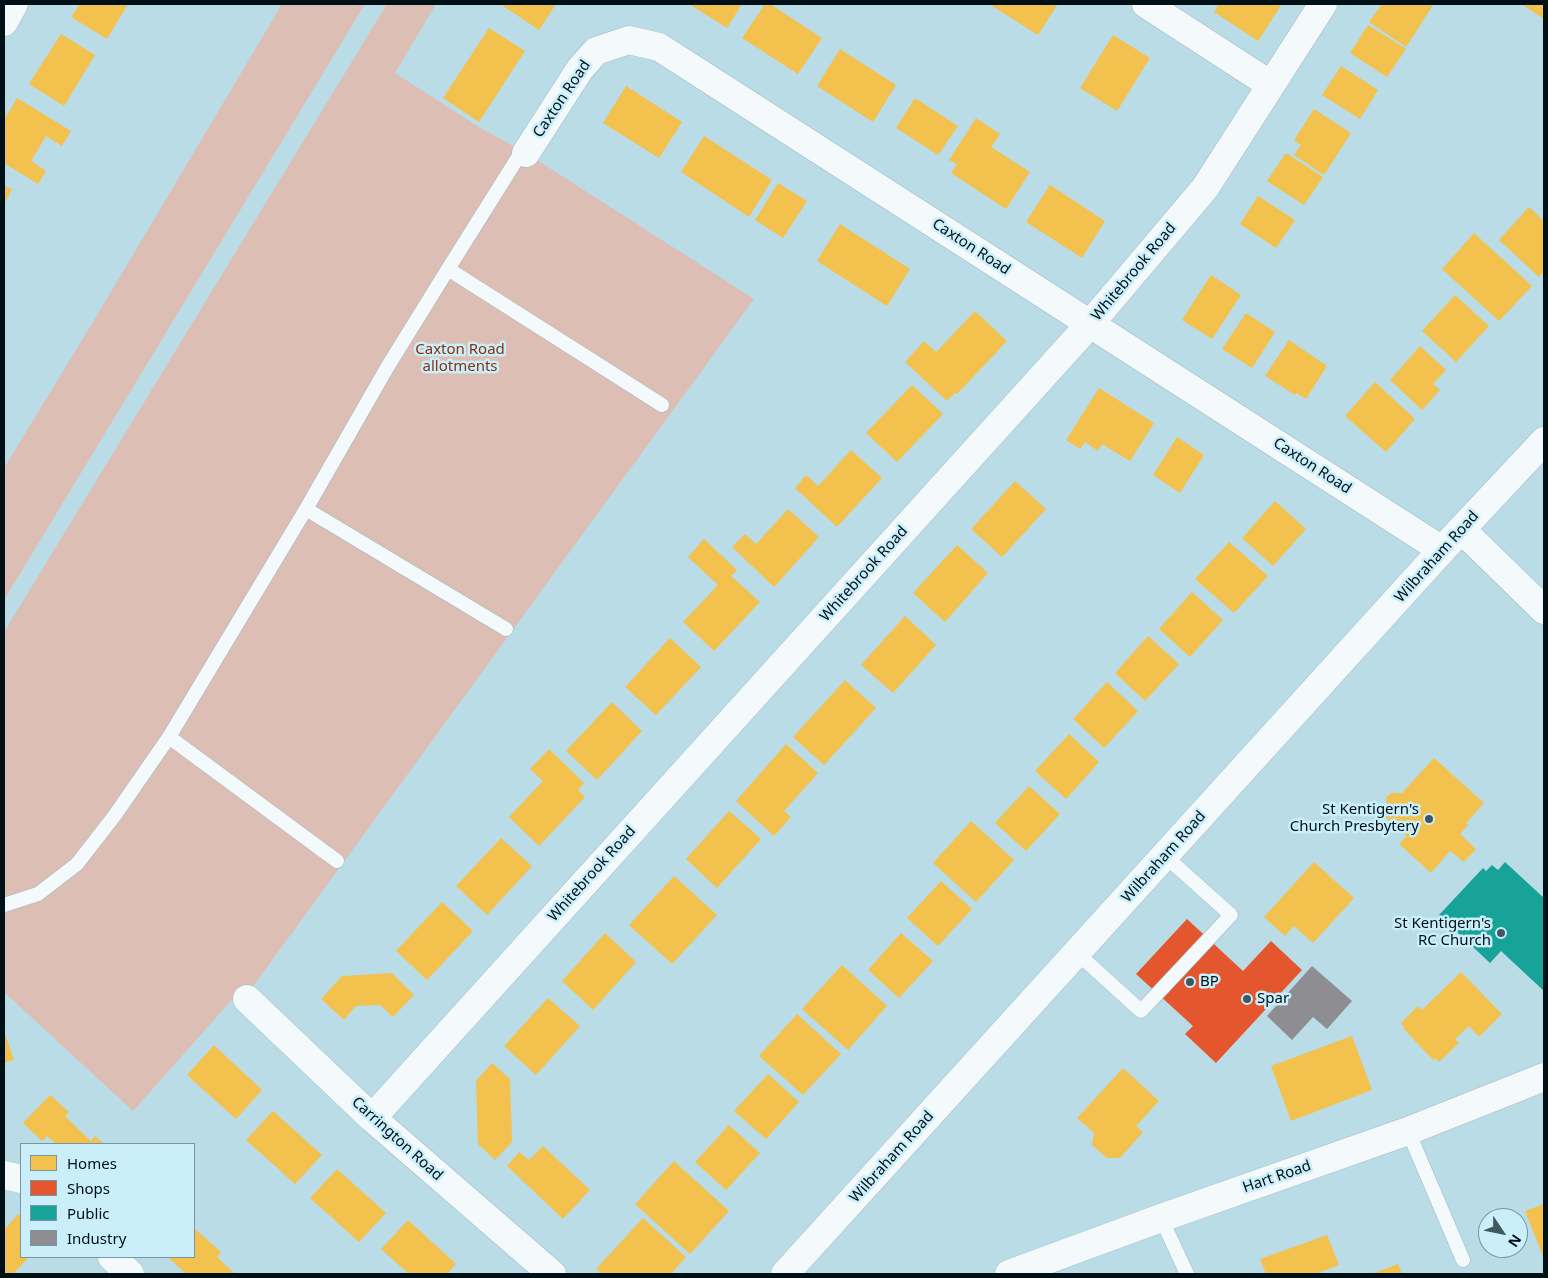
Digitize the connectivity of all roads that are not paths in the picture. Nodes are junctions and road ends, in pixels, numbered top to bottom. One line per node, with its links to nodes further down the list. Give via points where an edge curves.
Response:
1 (14, 4): 4 (main road)
2 (1146, 4): 5 (main road)
3 (1323, 4): 5 (main road, Whitebrook Road)
4 (4, 22)
5 (1271, 85): 8 (main road, Whitebrook Road, via 1205,188)
6 (526, 153): 7 (lane, via 522,151); 8 (main road, Caxton Road, via 580,69 596,51 629,40 659,47)
7 (448, 269): 9 (lane); 11 (lane)
8 (1090, 324): 13 (main road, Caxton Road); 23 (main road, Whitebrook Road)
9 (662, 405)
10 (1544, 441): 12 (main road, Wilbraham Road)
11 (306, 509): 15 (lane); 16 (lane)
12 (1462, 530): 13 (main road, Wilbraham Road); 14 (main road)
13 (1442, 550): 17 (main road, Wilbraham Road)
14 (1544, 610)
15 (506, 630)
16 (169, 737): 18 (lane); 19 (lane, via 77,864 38,894)
17 (1165, 856): 20 (main road, Wilbraham Road); 20 (lane, via 1231,915 1141,1011)
18 (338, 862)
19 (4, 905)
20 (1077, 953): 32 (main road, Wilbraham Road)
21 (247, 999): 23 (main road, Carrington Road)
22 (1544, 1078): 24 (main road, Hart Road)
23 (372, 1118): 31 (main road, Carrington Road)
24 (1408, 1131): 27 (main road, Hart Road); 29 (lane)
25 (4, 1175): 26 (main road)
26 (20, 1179)
27 (1161, 1218): 33 (main road, Hart Road); 34 (lane)
28 (113, 1258): 30 (main road)
29 (1463, 1260)
30 (130, 1274)
31 (552, 1274)
32 (785, 1274)
33 (1009, 1274)
34 (1186, 1274)

